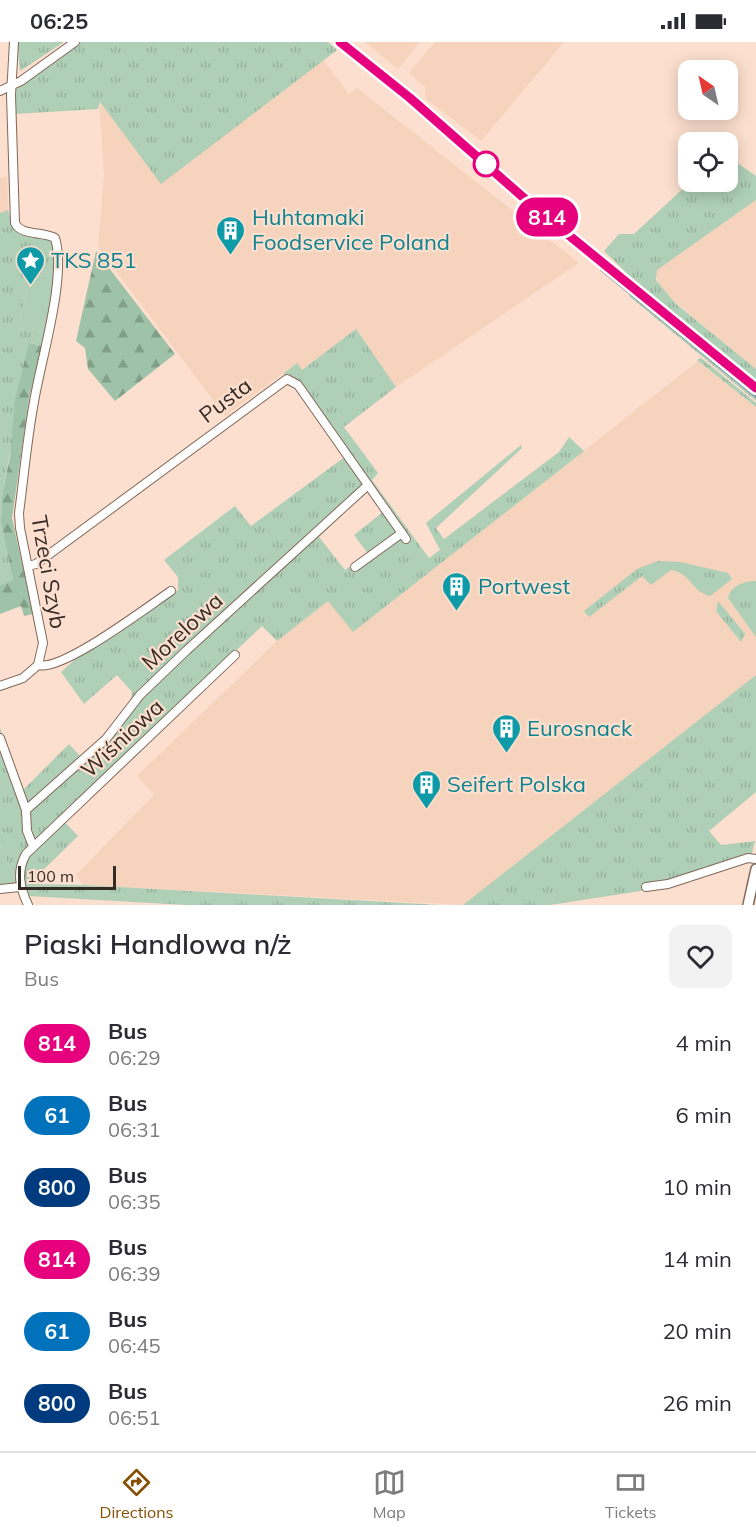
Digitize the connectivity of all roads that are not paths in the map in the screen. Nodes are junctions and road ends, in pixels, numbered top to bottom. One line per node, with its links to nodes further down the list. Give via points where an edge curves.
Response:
1 (14, 42): 4 (street)
2 (75, 42): 4 (street)
3 (340, 42): 6 (street)
4 (12, 87): 5 (street); 8 (street, Trzeci Szyb, via 15,223 18,229 44,232 54,238 58,249 19,513)
5 (0, 91)
6 (756, 388)
7 (368, 485): 8 (street, Pusta, via 298,385 287,379 36,564); 9 (street, Pusta, via 404,536); 15 (street, Morelowa, via 156,680 124,713 106,739)
8 (28, 566): 12 (street, Trzeci Szyb, via 43,643)
9 (355, 567)
10 (171, 591): 12 (street, via 76,654 56,664)
11 (235, 655): 16 (street, Wiśniowa)
12 (38, 665): 13 (street, via 23,678)
13 (0, 686)
14 (0, 738): 15 (street)
15 (26, 810): 16 (street, via 27,831)
16 (33, 846): 19 (street, via 20,864)
17 (756, 859): 20 (street)
18 (756, 869): 23 (street)
19 (20, 887): 21 (street); 22 (street)
20 (646, 887)
21 (0, 888)
22 (28, 905)
23 (748, 905)

